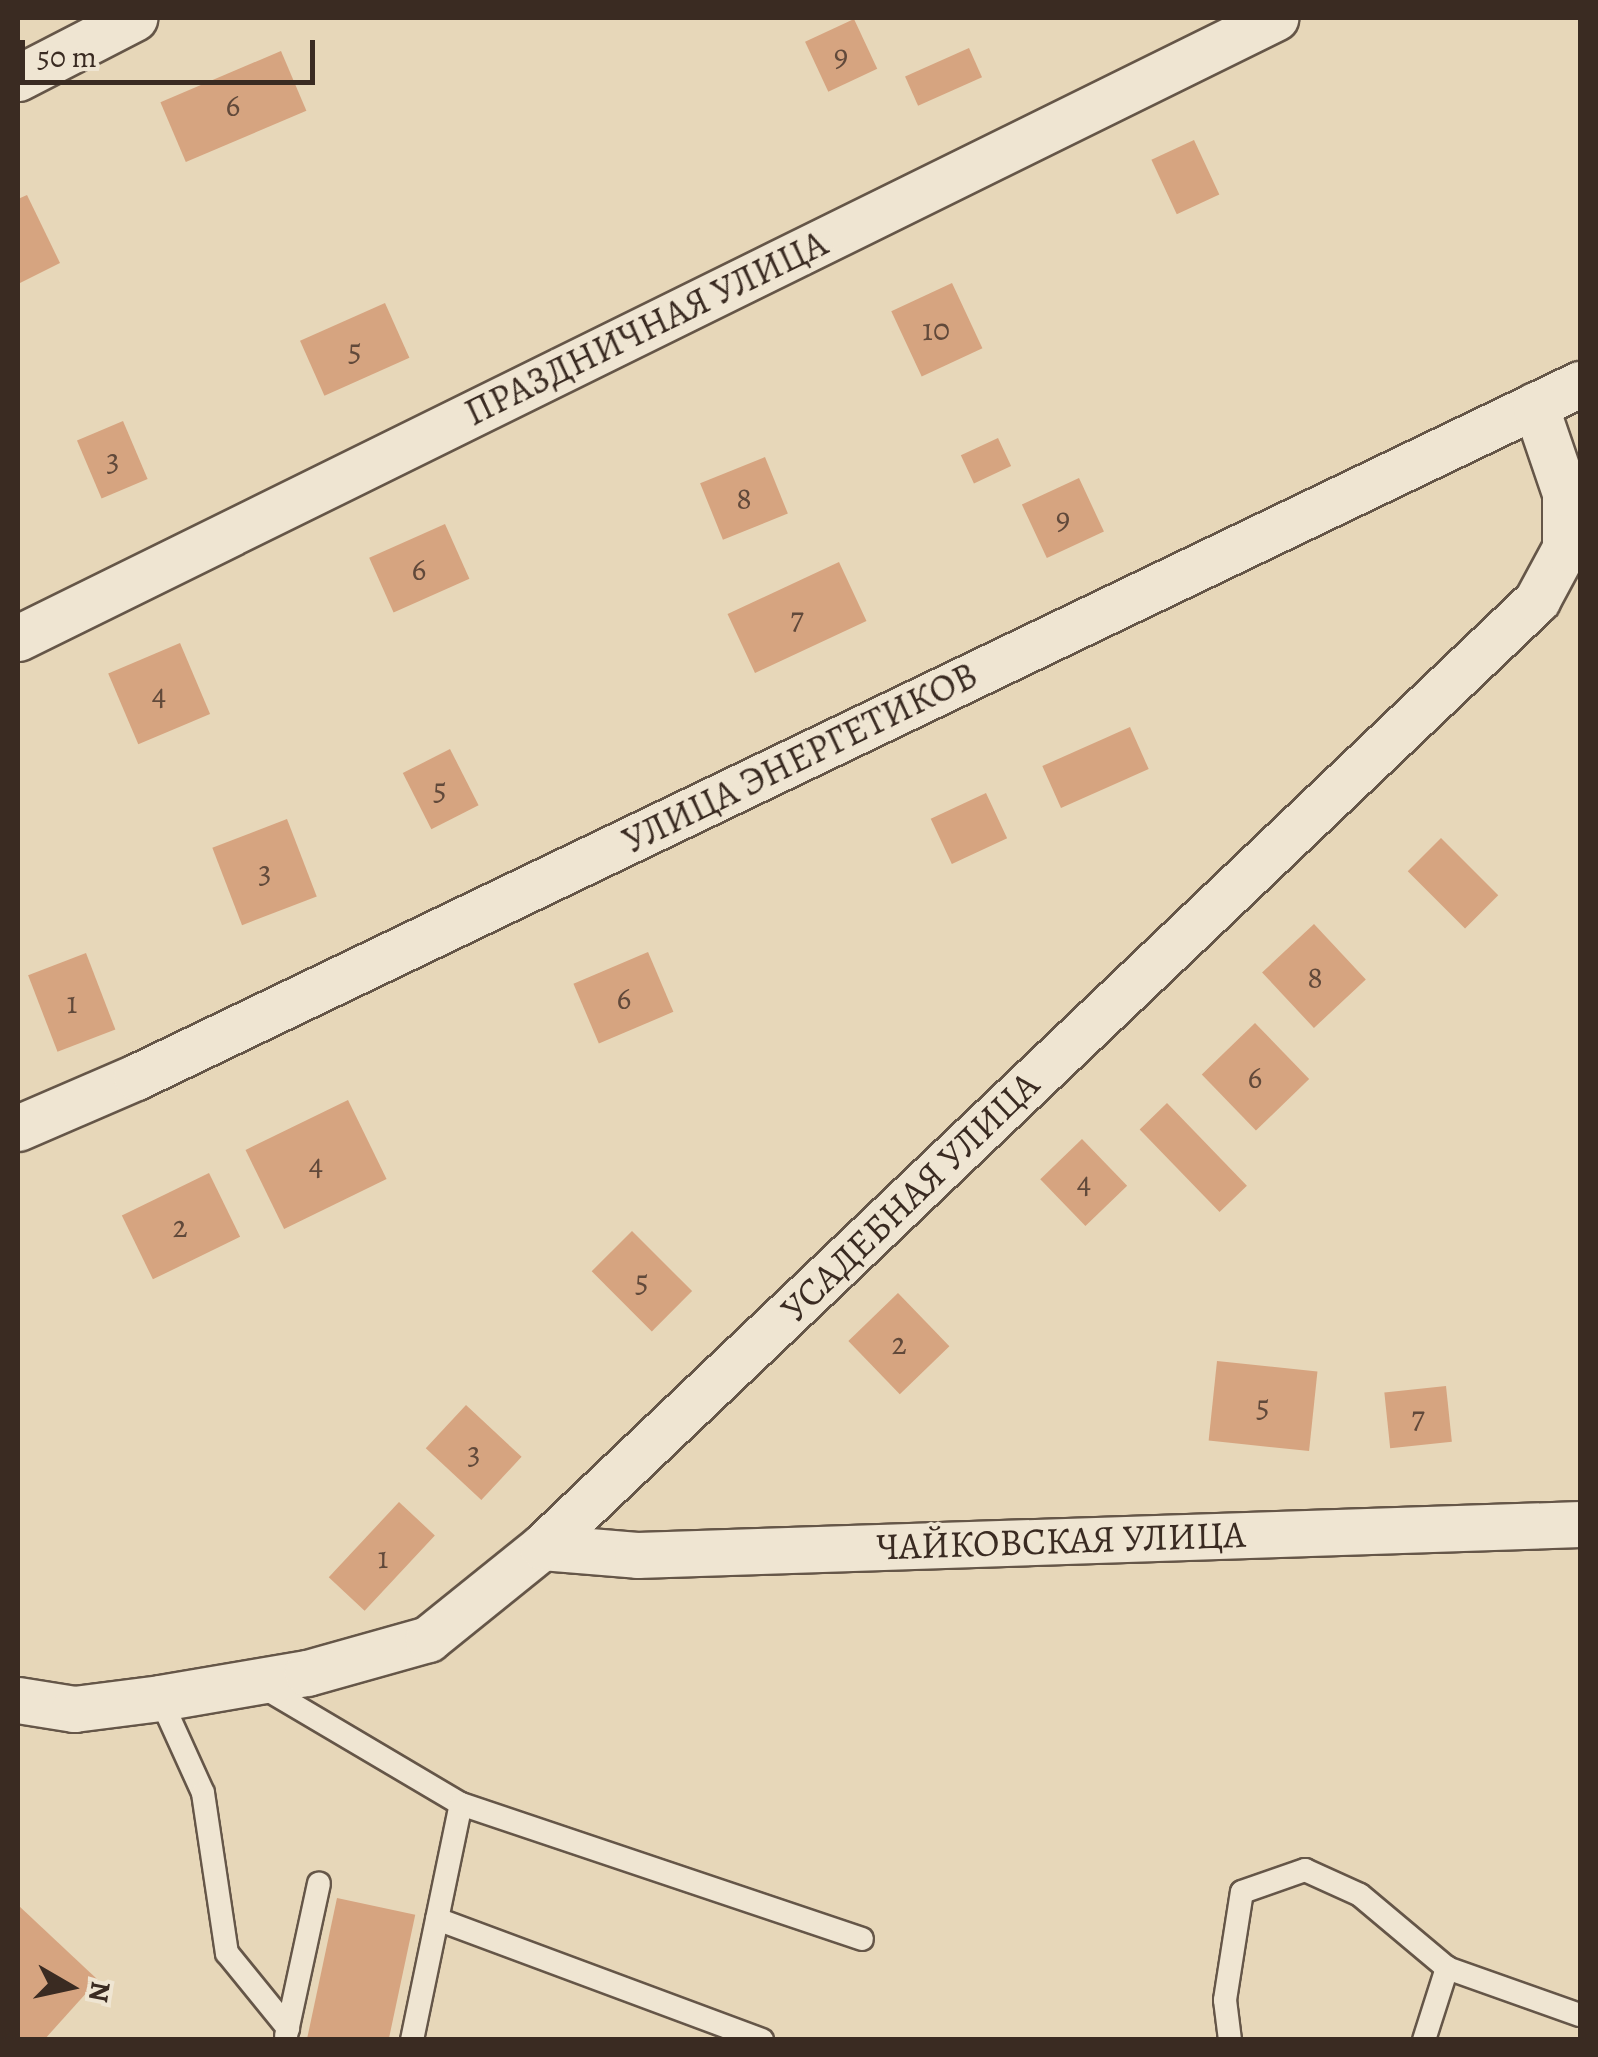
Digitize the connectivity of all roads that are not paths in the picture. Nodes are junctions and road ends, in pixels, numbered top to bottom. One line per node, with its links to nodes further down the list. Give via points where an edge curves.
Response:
1 (134, 18): 3 (street)
2 (1276, 18): 6 (street, ПРАЗДНИЧНАЯ УЛИЦА)
3 (18, 78)
4 (1580, 384): 5 (street, УЛИЦА ЭНЕРГЕТИКОВ)
5 (1535, 406): 7 (street, УЛИЦА ЭНЕРГЕТИКОВ); 9 (street, УСАДЕБНАЯ УЛИЦА, via 1565,492 1565,548 1537,600)
6 (18, 638)
7 (18, 1128)
8 (1580, 1524): 9 (street, ЧАЙКОВСКАЯ УЛИЦА, via 637,1556)
9 (542, 1548): 10 (street, УСАДЕБНАЯ УЛИЦА, via 428,1639)
10 (256, 1682): 11 (street, УСАДЕБНАЯ УЛИЦА); 13 (lane)
11 (160, 1698): 12 (street, УСАДЕБНАЯ УЛИЦА, via 74,1709); 19 (lane, via 203,1793 226,1953)
12 (18, 1700)
13 (461, 1804): 15 (lane); 16 (lane)
14 (319, 1884): 19 (lane)
15 (437, 1919): 20 (lane); 21 (lane)
16 (862, 1939)
17 (1447, 1968): 18 (lane); 22 (lane, via 1360,1895 1304,1870 1242,1892 1225,2000); 23 (lane)
18 (1580, 2015)
19 (287, 2034)
20 (412, 2040)
21 (762, 2040)
22 (1230, 2040)
23 (1424, 2040)

